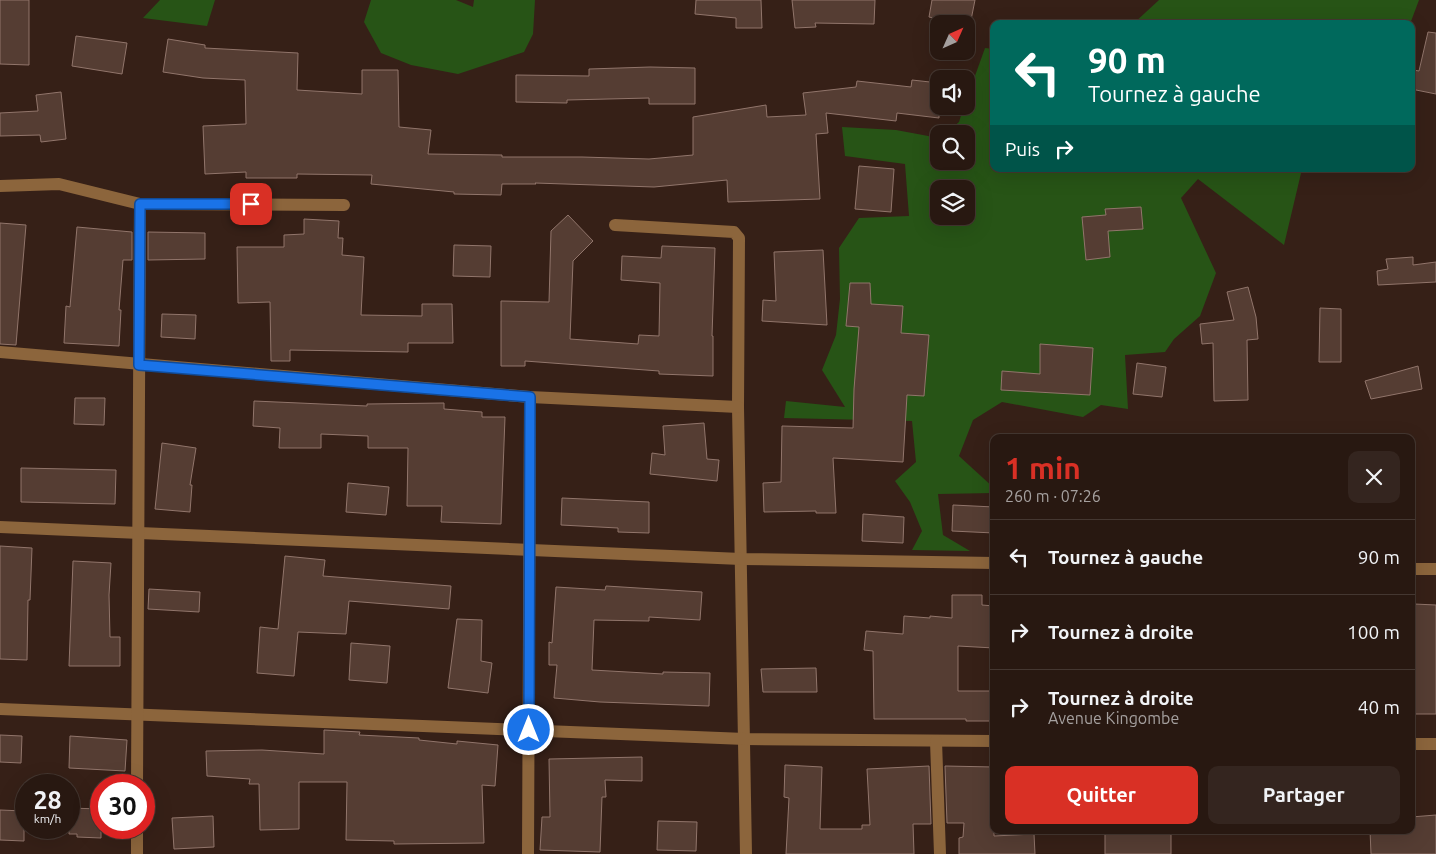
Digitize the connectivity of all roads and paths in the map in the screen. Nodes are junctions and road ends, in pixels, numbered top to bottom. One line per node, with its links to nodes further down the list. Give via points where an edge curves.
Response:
1 (0, 186): 2 (street, via 59,184)
2 (140, 204): 3 (street); 6 (street)
3 (344, 205)
4 (615, 225): 8 (street, via 737,234)
5 (0, 352): 6 (street)
6 (139, 365): 7 (street); 10 (street)
7 (530, 397): 8 (street); 11 (street)
8 (738, 407): 12 (street)
9 (0, 527): 10 (street)
10 (138, 533): 11 (street); 17 (street)
11 (529, 550): 12 (street); 18 (street)
12 (741, 559): 13 (street); 19 (street)
13 (990, 563)
14 (1415, 569): 15 (street)
15 (1436, 569)
16 (0, 709): 17 (street)
17 (138, 714): 18 (street); 24 (street)
18 (529, 730): 19 (street); 27 (street)
19 (745, 739): 20 (street); 28 (street)
20 (936, 741): 21 (street); 29 (street)
21 (990, 741)
22 (1415, 744): 23 (street)
23 (1436, 744)
24 (137, 774)
25 (137, 839): 26 (street)
26 (137, 854)
27 (528, 854)
28 (746, 854)
29 (940, 854)

